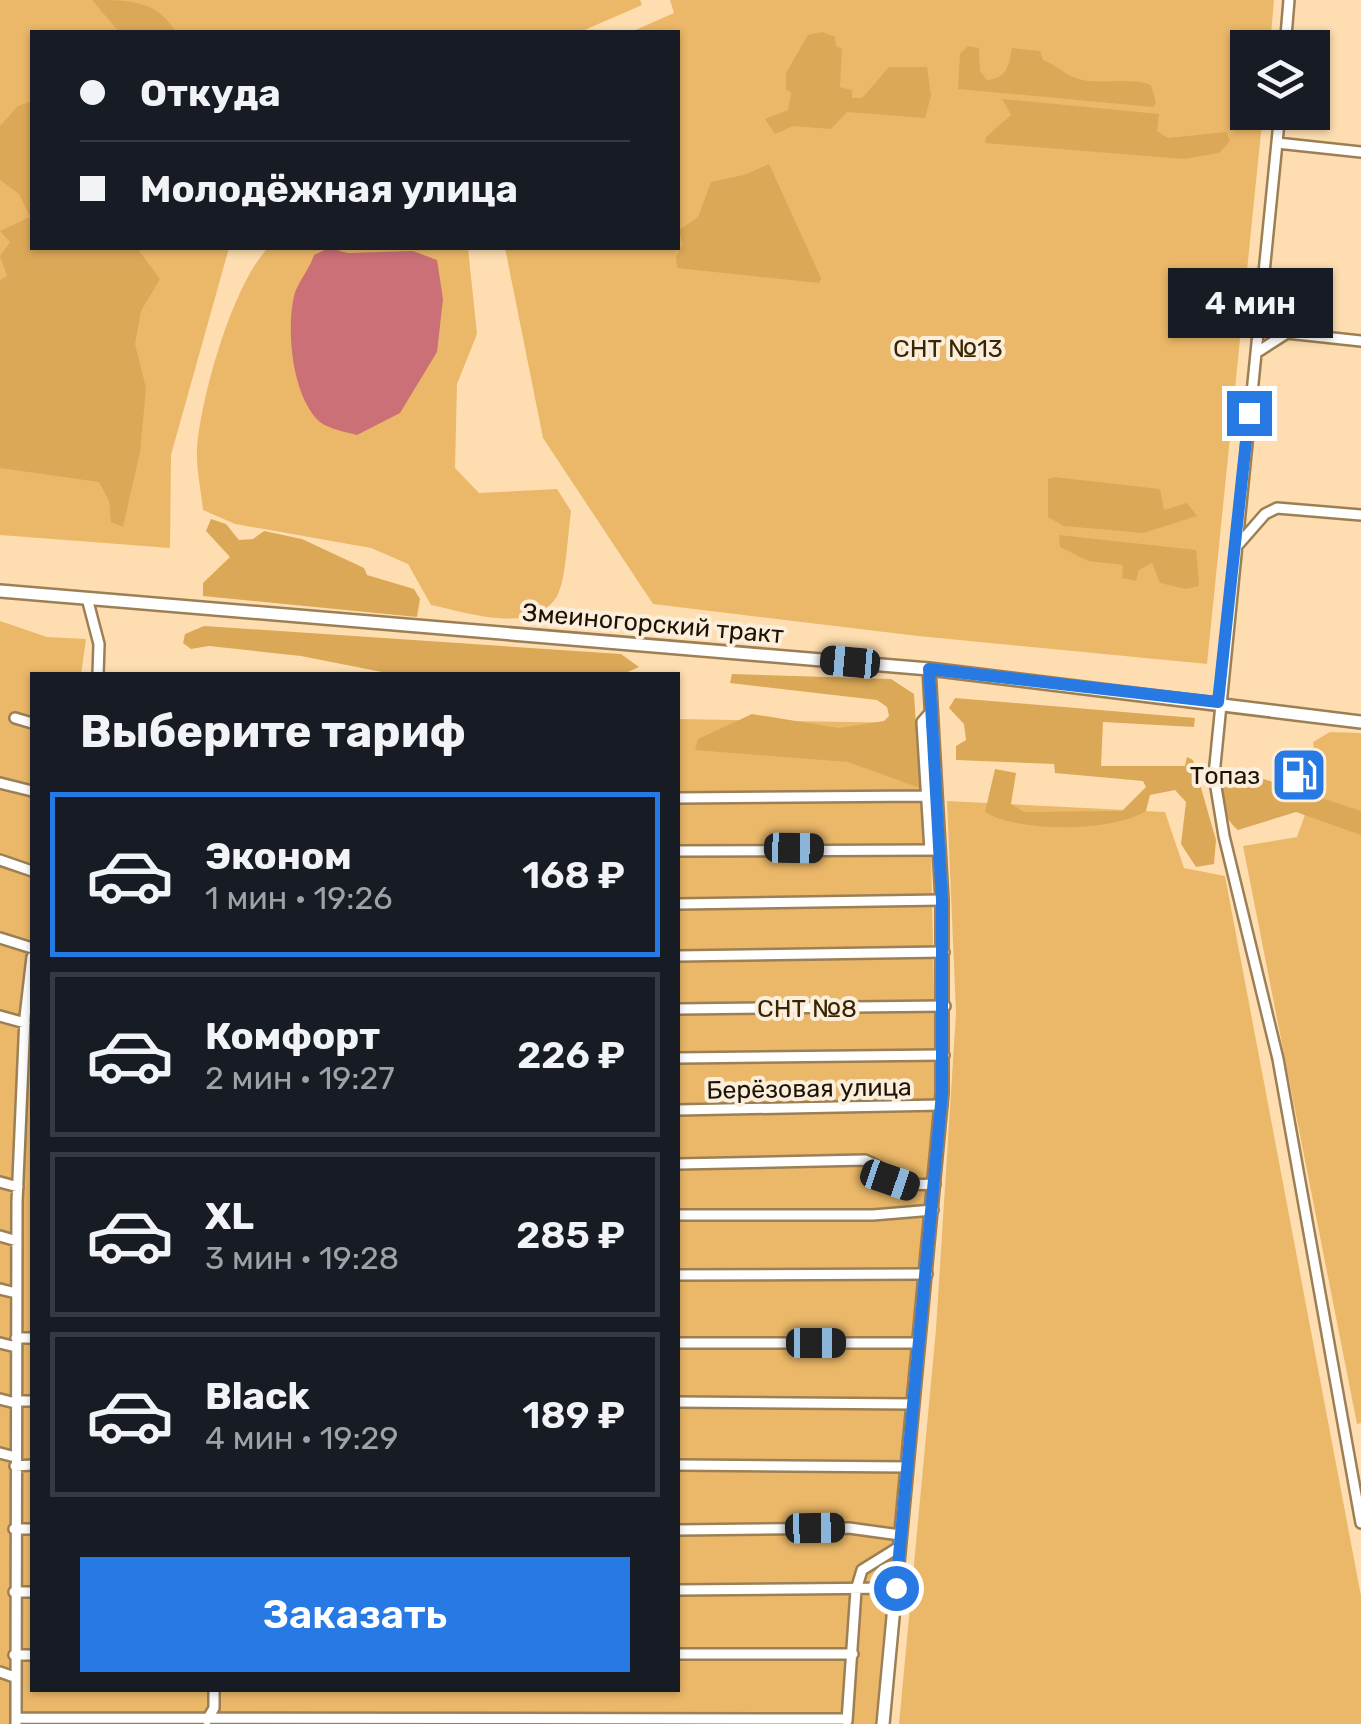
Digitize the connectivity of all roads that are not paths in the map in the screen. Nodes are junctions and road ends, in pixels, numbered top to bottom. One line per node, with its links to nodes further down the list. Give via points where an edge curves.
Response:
1 (1289, 0): 2 (street)
2 (1286, 30)
3 (1278, 130): 4 (street)
4 (1277, 143): 5 (street); 6 (street)
5 (1361, 152)
6 (1260, 304): 7 (street, via 1268,324); 9 (street)
7 (1287, 333): 8 (street); 9 (street)
8 (1361, 341)
9 (1255, 353): 11 (street)
10 (1361, 515): 11 (street, via 1277,508)
11 (1235, 548): 16 (street)
12 (0, 590): 13 (main road, Змеиногорский тракт)
13 (87, 598): 14 (main road, Змеиногорский тракт); 15 (street, via 100,644)
14 (929, 669): 16 (main road, Змеиногорский тракт); 17 (main road)
15 (98, 672)
16 (1218, 702): 20 (main road, Змеиногорский тракт); 73 (street, via 1214,775 1220,817 1278,1059)
17 (928, 715): 23 (street, via 922,722); 25 (main road)
18 (15, 718): 19 (street)
19 (30, 722)
20 (1361, 722)
21 (0, 783): 22 (street)
22 (30, 790)
23 (924, 796): 24 (street); 25 (street)
24 (680, 798)
25 (934, 850): 26 (street); 29 (main road)
26 (680, 851)
27 (0, 860): 28 (street)
28 (30, 870)
29 (942, 900): 30 (street); 33 (main road)
30 (680, 904)
31 (0, 938): 32 (street)
32 (30, 947)
33 (944, 952): 34 (street); 36 (main road)
34 (680, 956)
35 (30, 990): 39 (street)
36 (945, 1006): 37 (street); 40 (main road)
37 (680, 1009)
38 (0, 1016): 39 (street)
39 (28, 1019): 47 (street)
40 (944, 1055): 41 (street); 42 (main road)
41 (680, 1058)
42 (942, 1105): 43 (street, Берёзовая улица); 46 (main road)
43 (680, 1110)
44 (680, 1164): 46 (street, via 865,1160 899,1183)
45 (0, 1182): 47 (street)
46 (935, 1184): 48 (main road)
47 (18, 1188): 51 (street)
48 (933, 1210): 49 (street); 52 (main road)
49 (680, 1216)
50 (0, 1236): 51 (street)
51 (17, 1241): 55 (street)
52 (927, 1274): 53 (street); 59 (main road)
53 (680, 1275)
54 (0, 1288): 55 (street)
55 (16, 1293): 57 (street)
56 (30, 1338): 57 (street)
57 (16, 1342): 60 (street); 63 (street)
58 (680, 1342): 59 (street)
59 (919, 1343): 65 (main road)
60 (0, 1344)
61 (0, 1399): 63 (street)
62 (30, 1401): 63 (street)
63 (16, 1402): 67 (street)
64 (680, 1402): 65 (street)
65 (913, 1404): 70 (main road)
66 (0, 1453): 67 (street)
67 (15, 1461): 68 (street); 72 (street)
68 (30, 1465)
69 (680, 1465): 70 (street)
70 (907, 1467): 77 (main road)
71 (0, 1508): 72 (street)
72 (14, 1512): 75 (street)
73 (1361, 1523)
74 (30, 1529): 75 (street)
75 (14, 1530): 79 (street)
76 (680, 1530): 77 (street, via 850,1528)
77 (900, 1541): 80 (main road); 82 (street, via 862,1570)
78 (0, 1564): 79 (street)
79 (14, 1568): 83 (street)
80 (896, 1588): 82 (street); 97 (main road)
81 (680, 1590): 82 (street)
82 (856, 1590): 88 (street)
83 (14, 1592): 84 (street); 86 (street)
84 (30, 1592)
85 (0, 1618): 86 (street)
86 (14, 1622): 89 (street)
87 (680, 1654): 88 (street)
88 (854, 1654): 96 (street)
89 (14, 1655): 90 (street); 92 (street)
90 (30, 1655)
91 (0, 1672): 92 (street)
92 (14, 1676): 94 (street)
93 (214, 1692): 95 (street)
94 (16, 1721): 95 (street)
95 (206, 1722): 96 (street)
96 (847, 1722)
97 (882, 1724)

